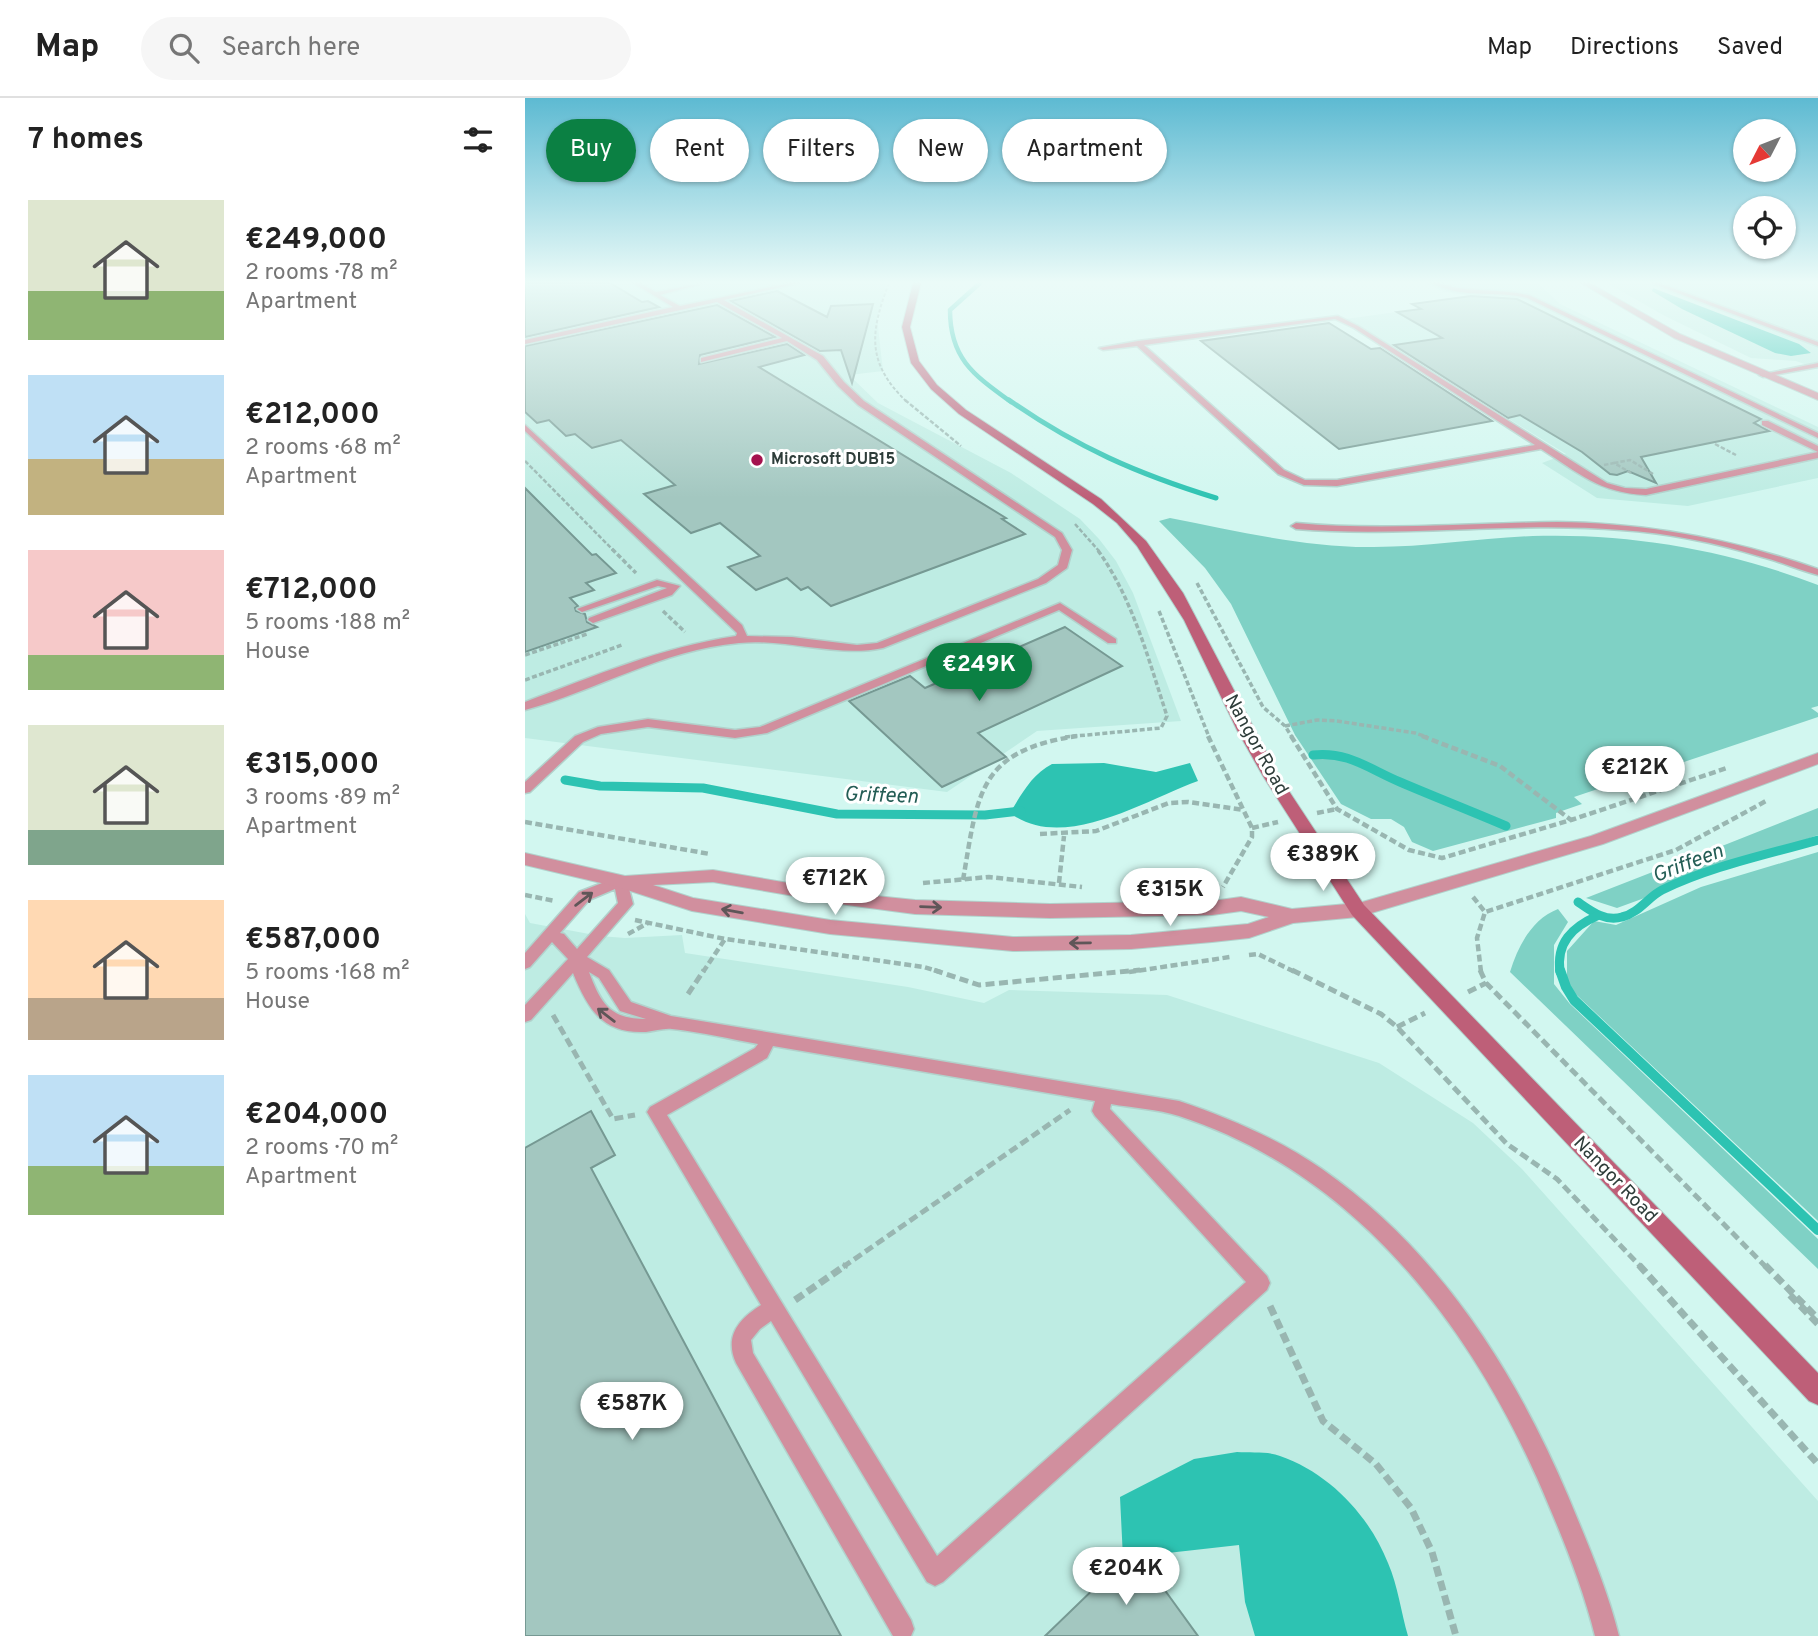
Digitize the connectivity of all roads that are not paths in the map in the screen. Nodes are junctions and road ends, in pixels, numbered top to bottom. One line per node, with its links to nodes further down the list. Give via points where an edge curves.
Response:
1 (726, 355): 8 (lane)
2 (814, 355): 24 (lane, via 862,403 1059,535 1066,558 1056,573 1042,581 879,646)
3 (912, 355): 31 (main road, Nangor Road, via 921,374 939,393 1097,500 1163,568 1245,730)
4 (1151, 355): 15 (lane, via 1281,472 1301,482 1335,484)
5 (1400, 355): 15 (lane)
6 (1649, 355): 14 (lane)
7 (1718, 355): 10 (street)
8 (704, 360)
9 (1818, 363): 10 (lane)
10 (1763, 375): 11 (street)
11 (1818, 397)
12 (1765, 423): 16 (lane)
13 (525, 427): 20 (lane)
14 (1818, 436)
15 (1543, 446): 17 (lane, via 1604,485 1632,492)
16 (1818, 449)
17 (1818, 455)
18 (1296, 526): 19 (lane, via 1385,532 1595,525 1744,548)
19 (1818, 572)
20 (690, 582): 21 (lane); 24 (lane, via 739,628)
21 (675, 586): 22 (lane, via 657,583); 23 (lane, via 668,593)
22 (582, 609)
23 (593, 620)
24 (741, 639): 26 (lane, via 699,645)
25 (1112, 641): 28 (lane, via 1060,606 763,730 735,734 648,723 598,731 579,739)
26 (525, 706)
27 (1818, 758): 31 (street, via 1597,840)
28 (525, 789)
29 (525, 859): 30 (street)
30 (620, 881): 32 (street, one-way to 32, via 713,876 915,907 1050,911 1241,904); 32 (street, one-way to 30, via 1249,931 1212,935 1013,944 761,916 692,904); 33 (lane, one-way to 30, via 583,896); 34 (lane, via 626,904)
31 (1358, 910): 32 (street); 41 (main road, Nangor Road)
32 (1292, 916)
33 (549, 936): 34 (lane, via 559,938); 35 (lane)
34 (575, 957): 36 (lane); 37 (lane, via 604,974 626,1007); 37 (lane, one-way to 34, via 641,1028 611,1020 598,1011)
35 (525, 963)
36 (525, 1016)
37 (669, 1022): 38 (lane)
38 (769, 1039): 39 (lane); 40 (lane, via 761,1053 656,1112)
39 (1105, 1096): 40 (lane, via 1101,1111 1260,1283 935,1574); 43 (lane, via 1179,1108 1277,1151 1360,1209 1423,1270 1522,1416 1556,1492)
40 (775, 1310): 42 (lane, via 753,1322 741,1337 743,1356)
41 (1818, 1392)
42 (902, 1629)
43 (1607, 1636)

